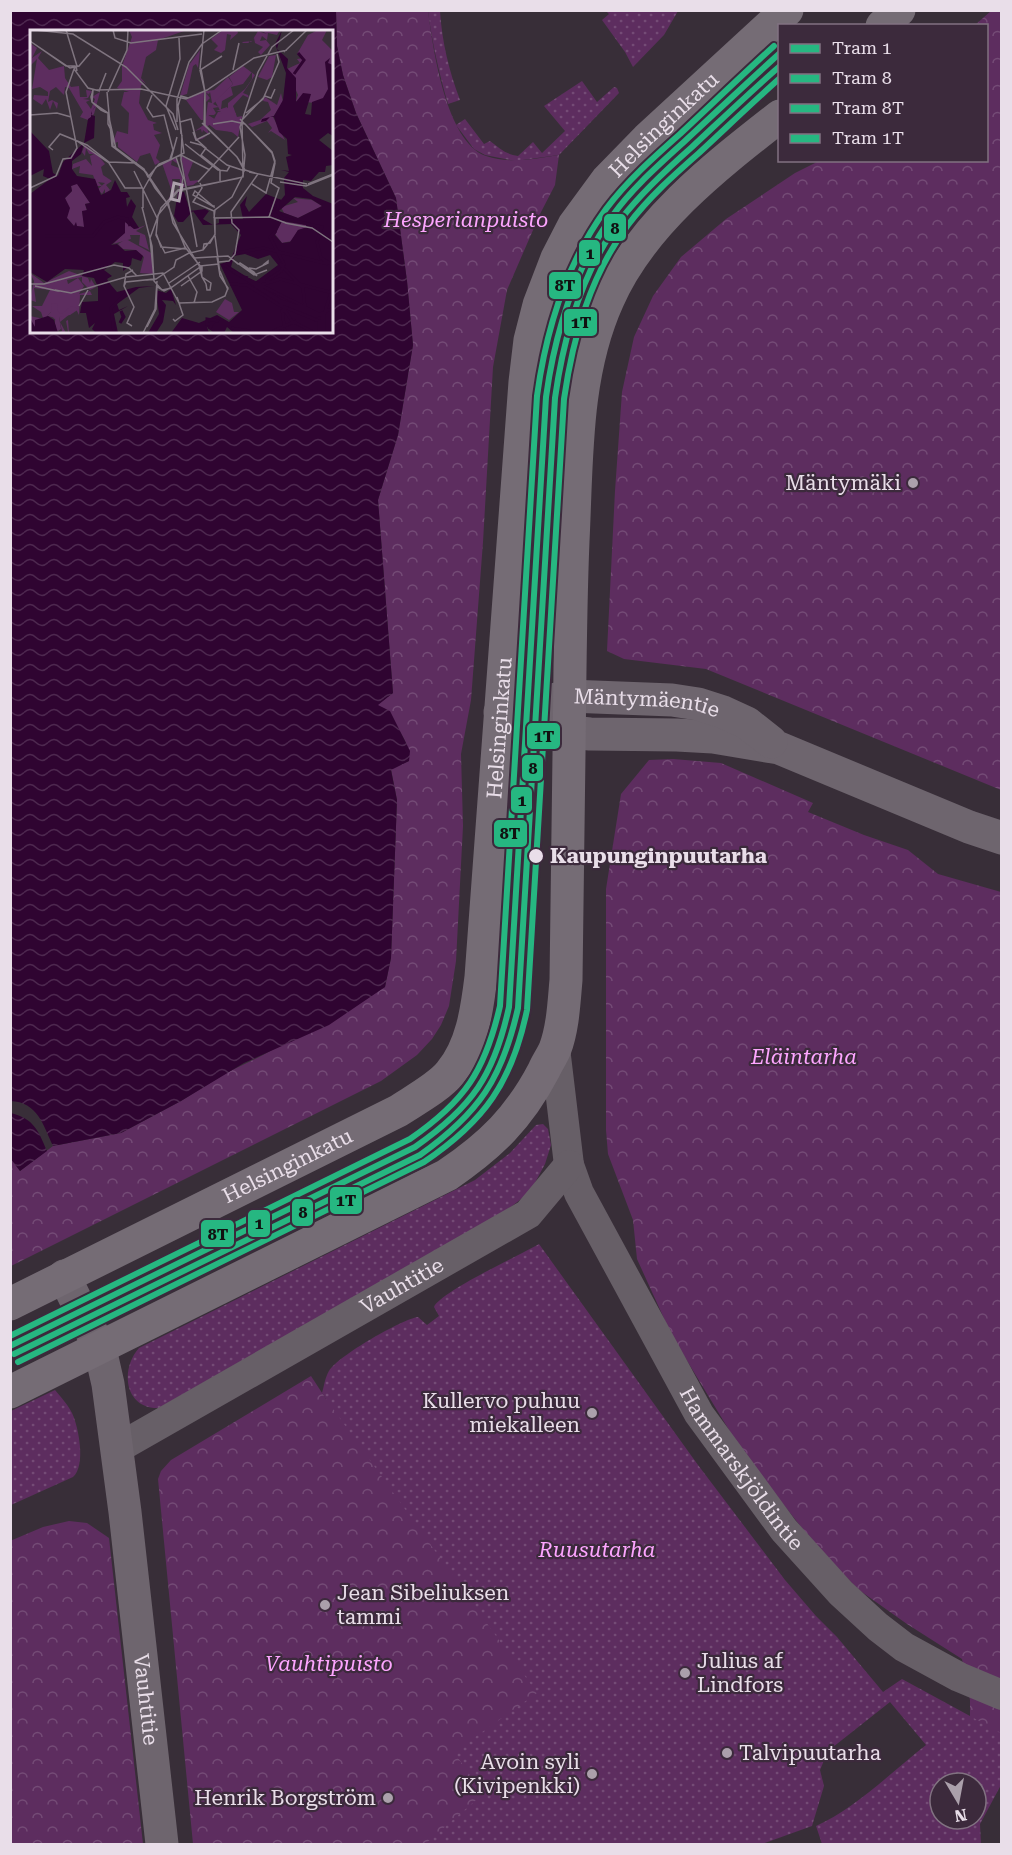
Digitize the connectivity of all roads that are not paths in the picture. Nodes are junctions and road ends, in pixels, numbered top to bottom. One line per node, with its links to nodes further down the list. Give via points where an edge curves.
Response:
1 (787, 10): 6 (main road, Helsinginkatu, via 607,180 574,225 548,279 530,340 525,382)
2 (898, 10): 3 (main road)
3 (884, 24)
4 (778, 118): 5 (main road, via 738,148 643,240 608,299 594,336 577,444)
5 (569, 696): 6 (street, Mäntymäentie); 7 (main road); 8 (street, Mäntymäentie, via 698,704 747,723)
6 (500, 712): 7 (street, Mäntymäentie); 12 (main road, Helsinginkatu, via 478,1007 462,1055 450,1074 398,1111)
7 (570, 732): 8 (street, Mäntymäentie, via 713,737); 10 (main road, via 567,980)
8 (779, 748): 9 (street, Mäntymäentie)
9 (1002, 838)
10 (555, 1048): 11 (street); 14 (main road, via 521,1109 500,1134 447,1175)
11 (569, 1165): 16 (street, Vauhtitie, via 528,1214); 17 (street, Hammarskjöldintie, via 579,1193 699,1414 784,1530 842,1593 904,1647)
12 (64, 1276): 13 (main road, Helsinginkatu); 14 (street, Vauhtitie)
13 (10, 1304)
14 (100, 1348): 15 (main road); 16 (street, Vauhtitie)
15 (10, 1392)
16 (118, 1448): 18 (street, Vauhtitie)
17 (1002, 1695)
18 (162, 1845)

